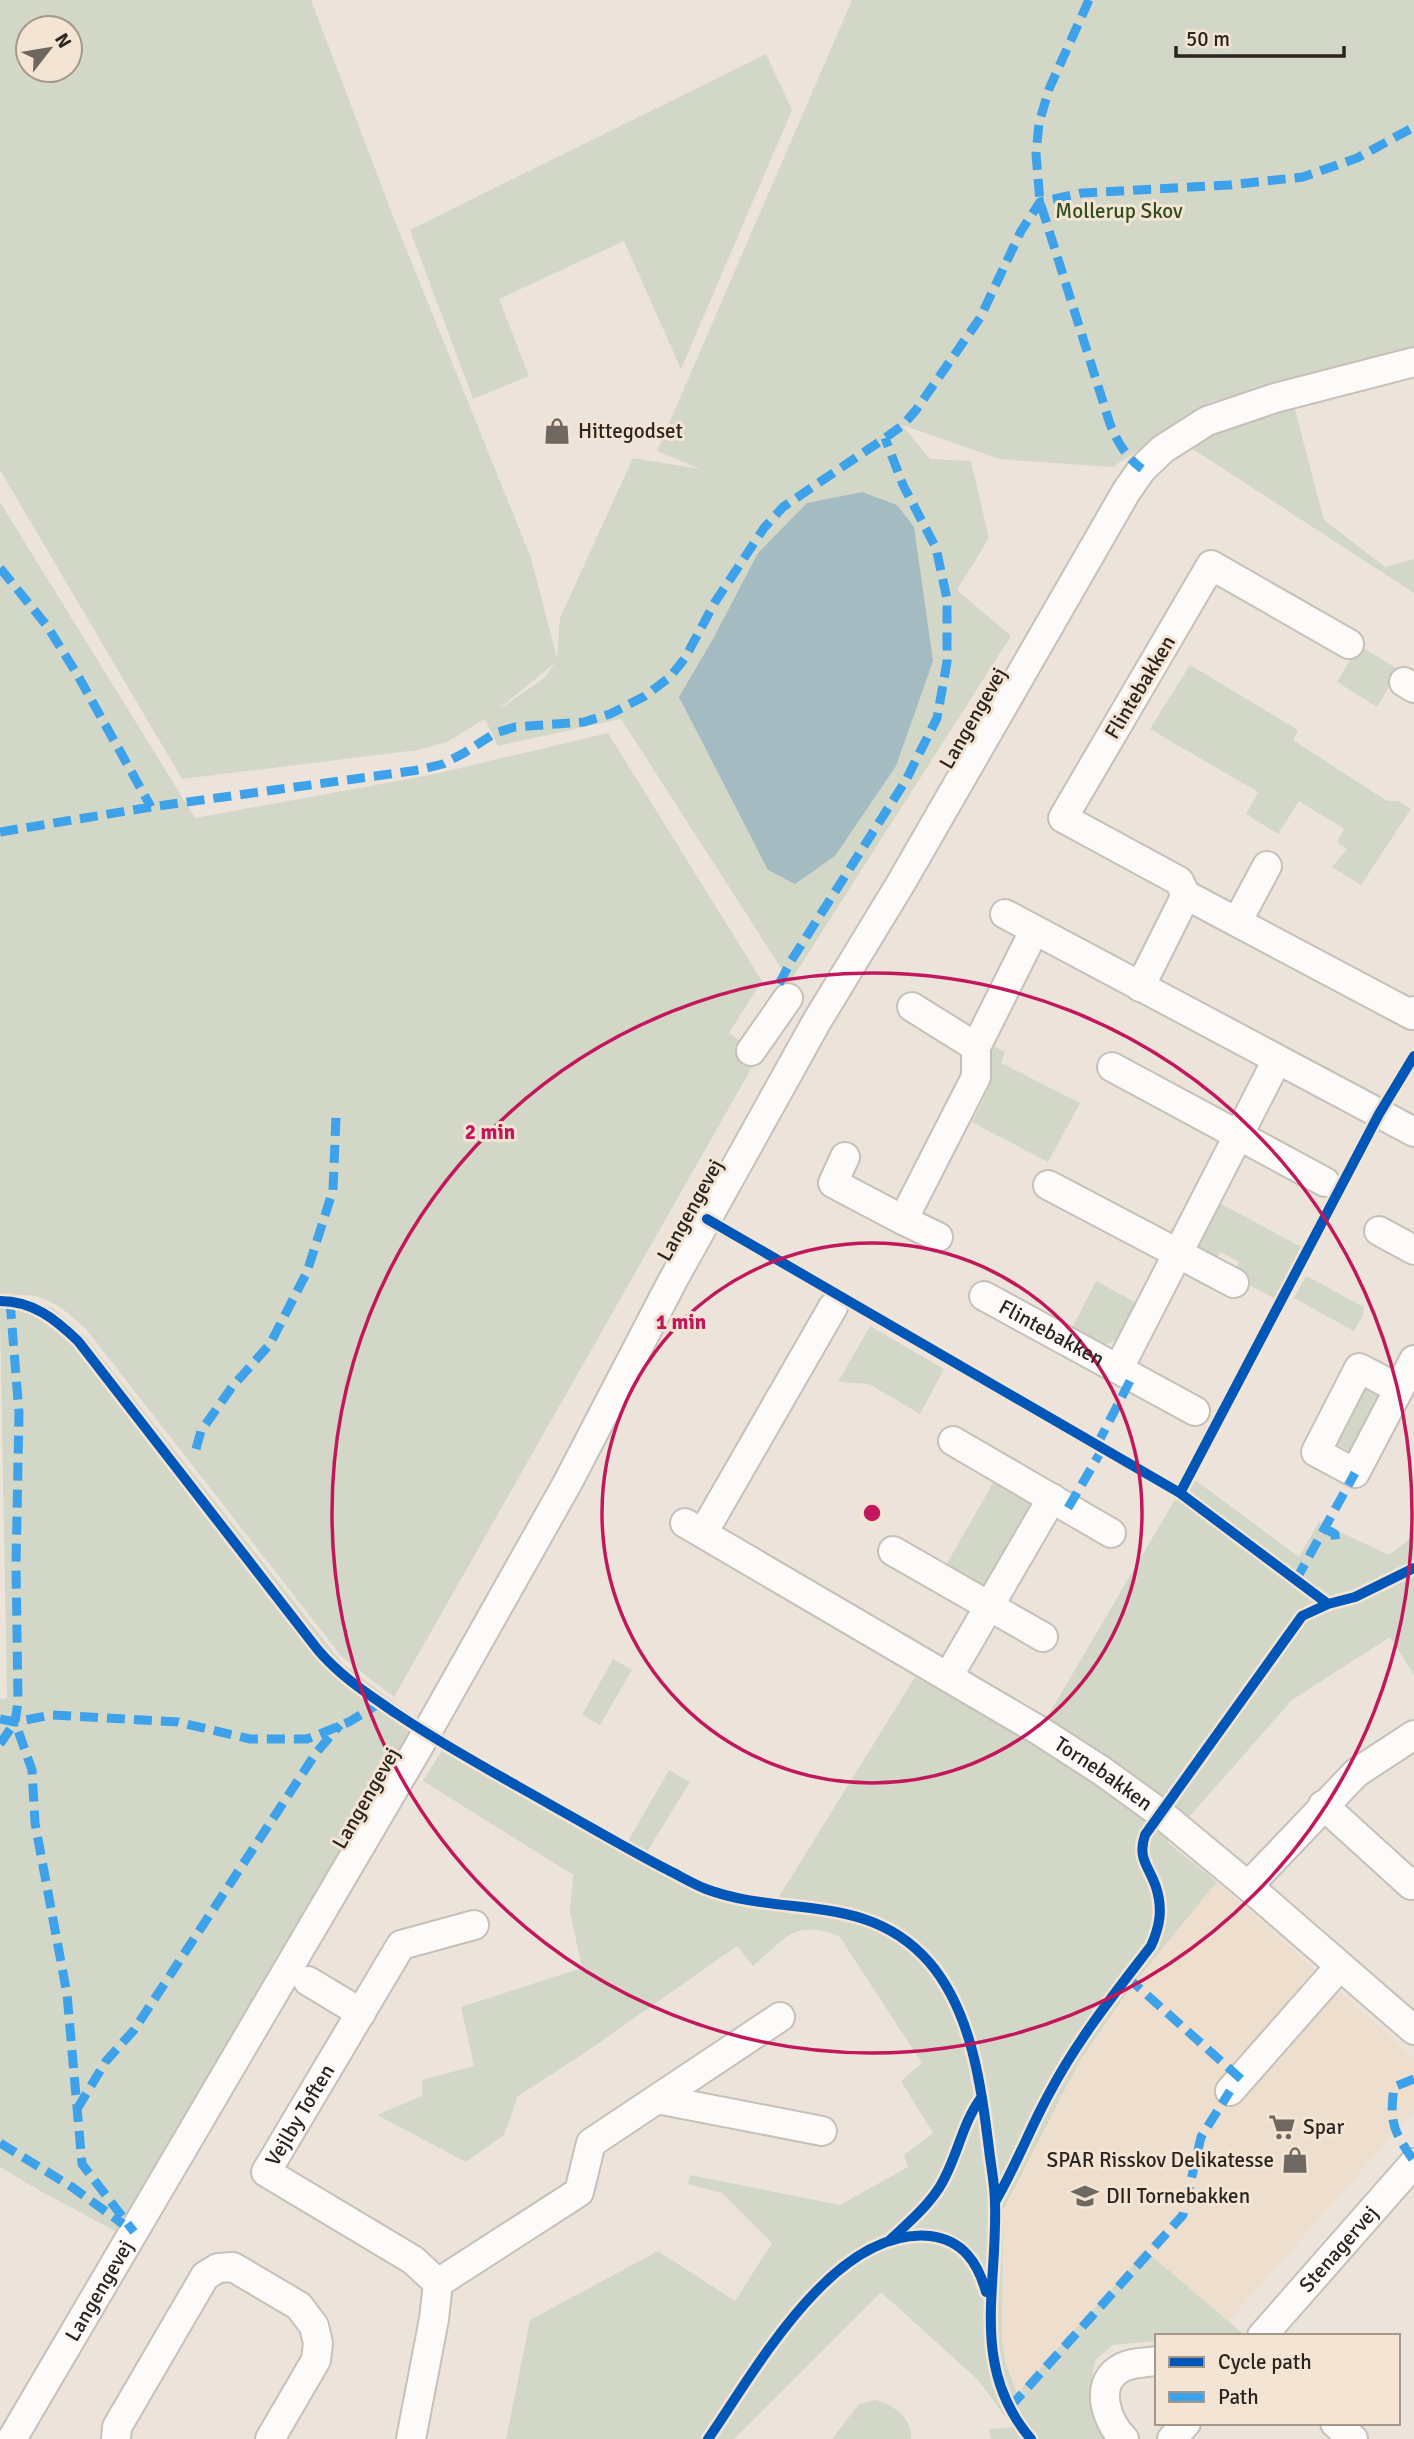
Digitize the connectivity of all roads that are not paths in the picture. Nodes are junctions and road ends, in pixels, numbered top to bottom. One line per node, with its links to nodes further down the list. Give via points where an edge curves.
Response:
1 (1414, 362): 59 (street, Langengevej, via 1207,421 1163,449 1126,492 817,1021 426,1734)
2 (1349, 644): 4 (street, Flintebakken, via 1212,565 1062,818 1179,881)
3 (1267, 866): 6 (street)
4 (1186, 895): 6 (street, Flintebakken); 8 (street)
5 (1005, 914): 7 (street)
6 (1237, 922): 11 (street, Flintebakken, via 1412,1015)
7 (1034, 931): 8 (street); 12 (street)
8 (1140, 987): 14 (street)
9 (788, 998): 13 (street)
10 (912, 1007): 12 (street)
11 (1414, 1011)
12 (976, 1047): 21 (street, via 976,1077)
13 (751, 1051)
14 (1277, 1060): 16 (street); 17 (street, Flintebakken)
15 (1112, 1067): 17 (street)
16 (1414, 1132)
17 (1237, 1135): 19 (street); 25 (street, Flintebakken)
18 (845, 1157): 21 (street, via 833,1183)
19 (1325, 1182)
20 (1048, 1185): 25 (street)
21 (903, 1220): 23 (street)
22 (1379, 1231): 24 (street)
23 (938, 1237)
24 (1414, 1250)
25 (1177, 1253): 26 (street); 30 (street, Flintebakken)
26 (1234, 1283)
27 (984, 1296): 30 (street, Flintebakken)
28 (833, 1307): 39 (street, Tornebakken, via 694,1528)
29 (1414, 1360): 31 (street)
30 (1119, 1368): 32 (street, Flintebakken)
31 (1399, 1389)
32 (1195, 1411)
33 (953, 1441): 34 (street)
34 (1052, 1498): 35 (street); 37 (street)
35 (1111, 1533)
36 (893, 1551): 37 (street)
37 (989, 1606): 38 (street); 39 (street)
38 (1043, 1637)
39 (947, 1677): 43 (street, Tornebakken, via 1102,1771)
40 (1414, 1735): 41 (street, via 1356,1773)
41 (1323, 1805): 42 (street, via 1410,1885); 43 (street)
42 (1414, 1881)
43 (1248, 1886): 45 (street, Tornebakken)
44 (474, 1925): 47 (street, Vejlby Toften, via 401,1945)
45 (1340, 1966): 49 (street, Tornebakken); 50 (street)
46 (308, 1980): 47 (street)
47 (361, 2013): 54 (street, Vejlby Toften, via 266,2172 413,2260)
48 (780, 2017): 51 (street)
49 (1414, 2030)
50 (1230, 2091)
51 (657, 2099): 52 (street); 54 (street, via 591,2143 579,2192)
52 (822, 2131)
53 (1414, 2163): 55 (street, Stenagervej)
54 (438, 2283): 62 (street)
55 (1264, 2334)
56 (1155, 2361): 63 (street, via 1119,2369 1108,2383 1108,2413)
57 (1184, 2425): 64 (street)
58 (1337, 2425): 65 (street)
59 (12, 2439)
60 (116, 2439): 61 (street, via 117,2427 205,2276 218,2268 233,2267 299,2306 314,2326 318,2343 316,2360)
61 (270, 2439)
62 (411, 2439)
63 (1124, 2439)
64 (1172, 2439)
65 (1353, 2439)

